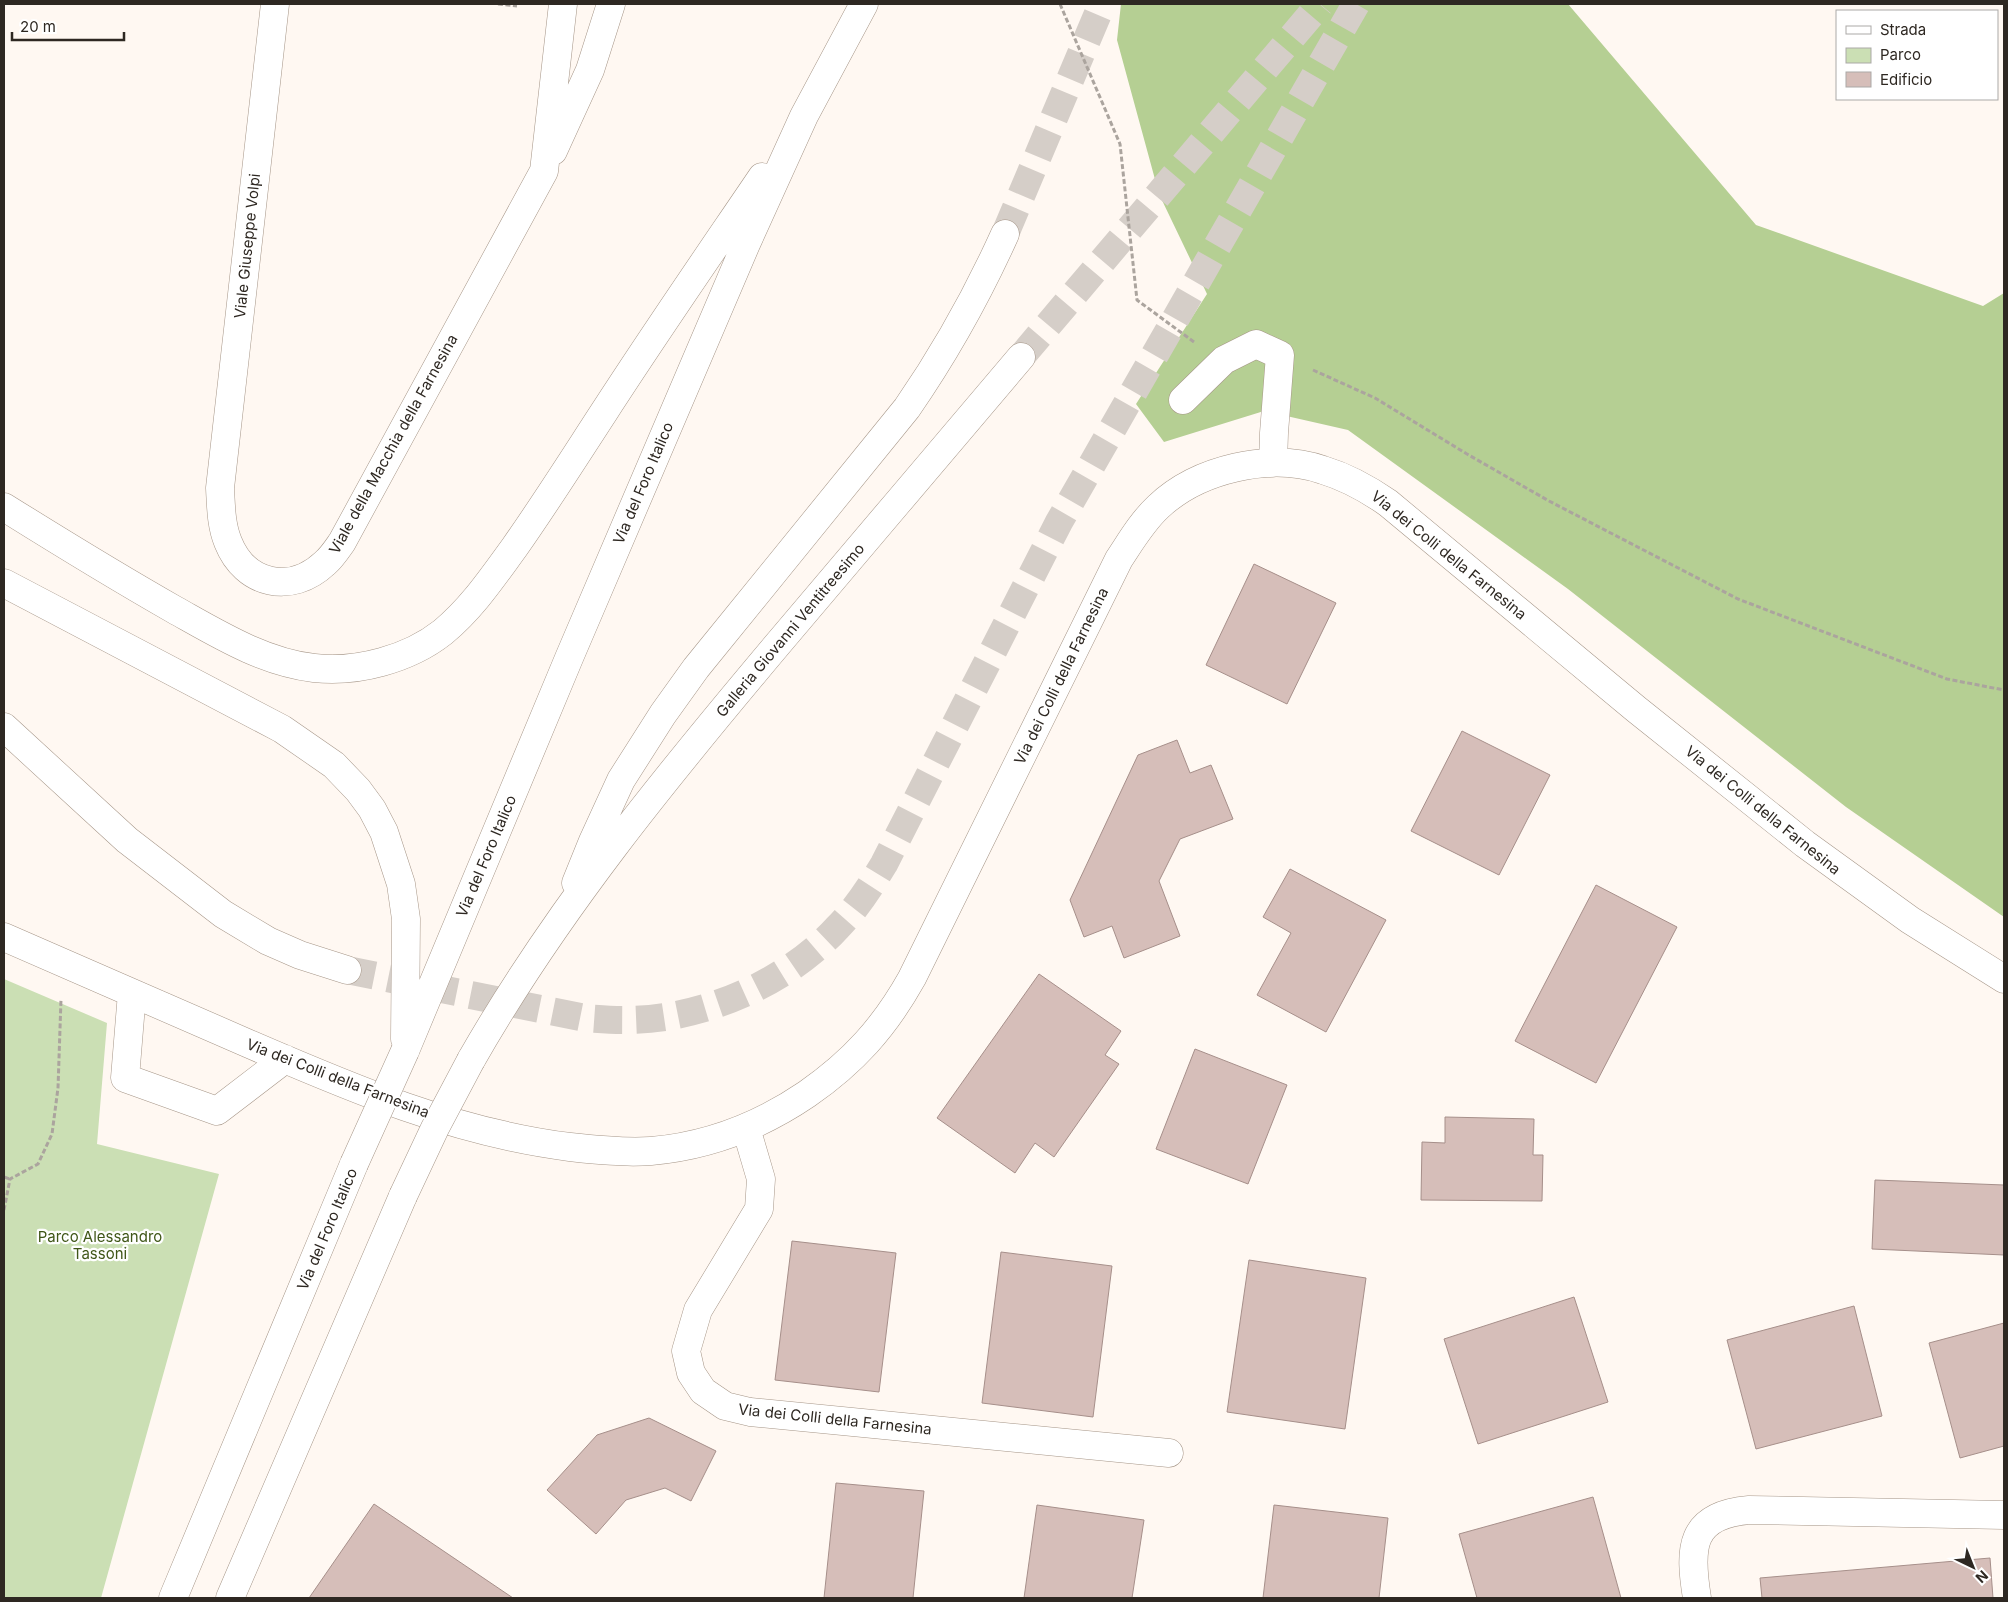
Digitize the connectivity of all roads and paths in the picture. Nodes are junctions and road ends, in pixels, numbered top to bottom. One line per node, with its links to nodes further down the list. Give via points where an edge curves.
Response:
1 (498, 4): 7 (path)
2 (563, 4): 9 (main road, Viale della Macchia della Farnesina)
3 (610, 4): 9 (main road, Viale della Macchia della Farnesina, via 585,84)
4 (864, 4): 8 (main road)
5 (1060, 4): 13 (path, via 1120,144 1137,300 1181,334)
6 (267, 5): 16 (main road, Viale Giuseppe Volpi)
7 (517, 6)
8 (804, 116): 17 (main road, via 641,354 549,498 481,594 440,634 412,650 386,660 332,669 286,663 259,654 144,592); 27 (main road, Via del Foro Italico, via 682,392)
9 (544, 171): 16 (main road, Viale della Macchia della Farnesina, via 353,523 325,564 304,577 286,582 266,580 249,572 227,541)
10 (1005, 234): 21 (main road, via 959,328 907,408 696,668 646,739 621,780)
11 (1280, 355): 13 (main road, via 1256,344); 15 (main road); 19 (path, via 1375,398 1549,501 1738,599 1947,679)
12 (1021, 357): 21 (main road, Galleria Giovanni Ventitreesimo, via 688,751)
13 (1224, 360): 14 (main road)
14 (1183, 400)
15 (1273, 463): 24 (main road, Via dei Colli della Farnesina, via 1322,470 1388,503 1812,850 1910,920); 29 (main road, Via dei Colli della Farnesina, via 1224,471 1189,484 1157,508 1140,528 1115,567 912,978 887,1020 834,1074 792,1104)
16 (220, 488)
17 (4, 506)
18 (4, 583): 27 (main road, via 282,728 334,765 358,790 384,832 401,884 406,919)
19 (2004, 690)
20 (4, 727): 23 (main road, via 127,840 222,914 300,955)
21 (567, 910): 36 (main road, bridge, via 495,1018 435,1128)
22 (4, 937): 25 (main road, Via dei Colli della Farnesina)
23 (347, 970)
24 (2004, 979)
25 (132, 993): 28 (main road, Via dei Colli della Farnesina); 28 (main road, via 125,1078 216,1111)
26 (61, 995): 31 (path, via 58,1088 52,1134 38,1164)
27 (405, 1051): 35 (main road, Via del Foro Italico, bridge, via 354,1164)
28 (285, 1059): 29 (main road, Via dei Colli della Farnesina, via 420,1112 499,1135 546,1144 649,1151 706,1142)
29 (746, 1128): 33 (main road, Via dei Colli della Farnesina, via 761,1179 759,1209 698,1310 686,1351 694,1377 714,1400 750,1412)
30 (4, 1177): 31 (path)
31 (10, 1179): 32 (path)
32 (4, 1210)
33 (1169, 1453)
34 (2004, 1514): 37 (main road, via 1732,1511 1712,1519 1695,1543 1693,1564)
35 (173, 1598)
36 (230, 1598)
37 (1697, 1598)

